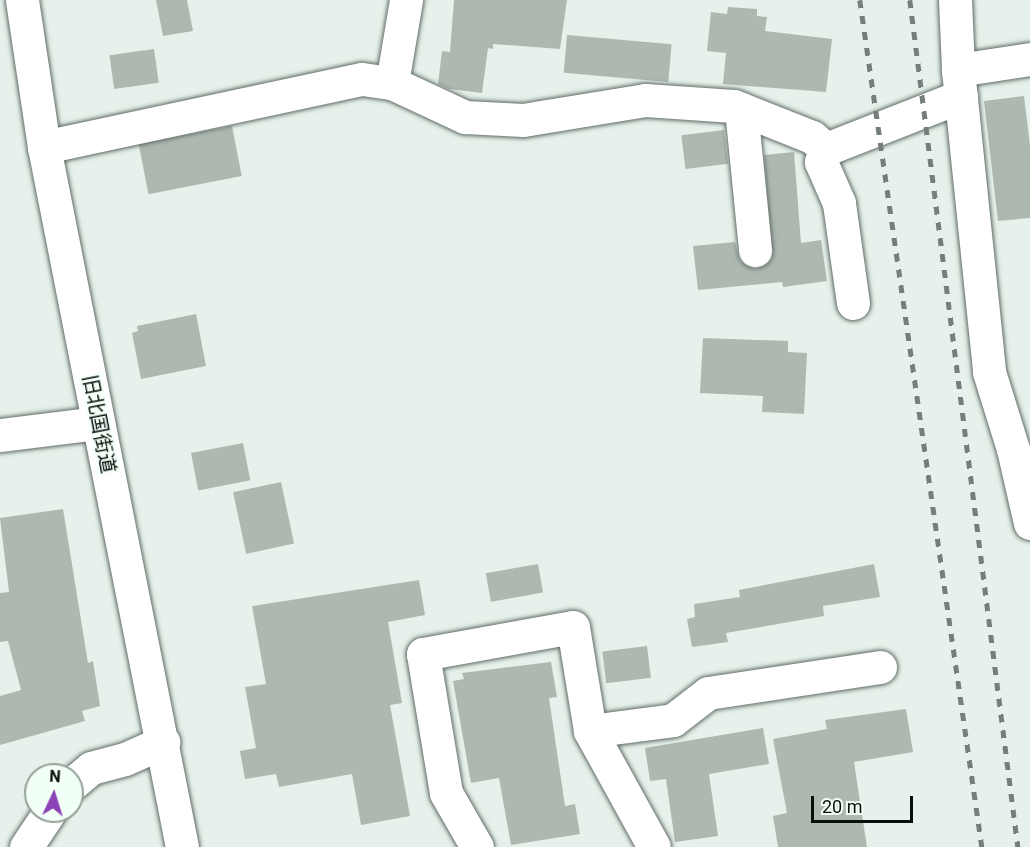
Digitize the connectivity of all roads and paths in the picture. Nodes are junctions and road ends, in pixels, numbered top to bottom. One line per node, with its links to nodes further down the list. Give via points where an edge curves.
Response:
1 (22, 0): 8 (street, 旧北国街道)
2 (406, 0): 5 (street)
3 (955, 0): 6 (street)
4 (1030, 59): 6 (street)
5 (392, 82): 7 (street, via 465,117 523,120 645,100); 8 (street, via 362,79)
6 (959, 83): 9 (street); 14 (street, via 989,372 1013,448)
7 (741, 109): 9 (street, via 812,137); 10 (street)
8 (44, 147): 12 (street, 旧北国街道)
9 (826, 149): 11 (street, via 821,162 839,203)
10 (755, 250)
11 (853, 303)
12 (98, 423): 13 (street); 17 (street, 旧北国街道)
13 (0, 435)
14 (1030, 523)
15 (880, 667): 16 (street, via 708,693 673,720)
16 (590, 731): 22 (street, via 573,627 423,654 446,793); 23 (street)
17 (163, 742): 18 (street); 21 (street, 旧北国街道)
18 (84, 774)
19 (42, 823): 20 (street)
20 (26, 847)
21 (182, 847)
22 (477, 847)
23 (654, 847)

